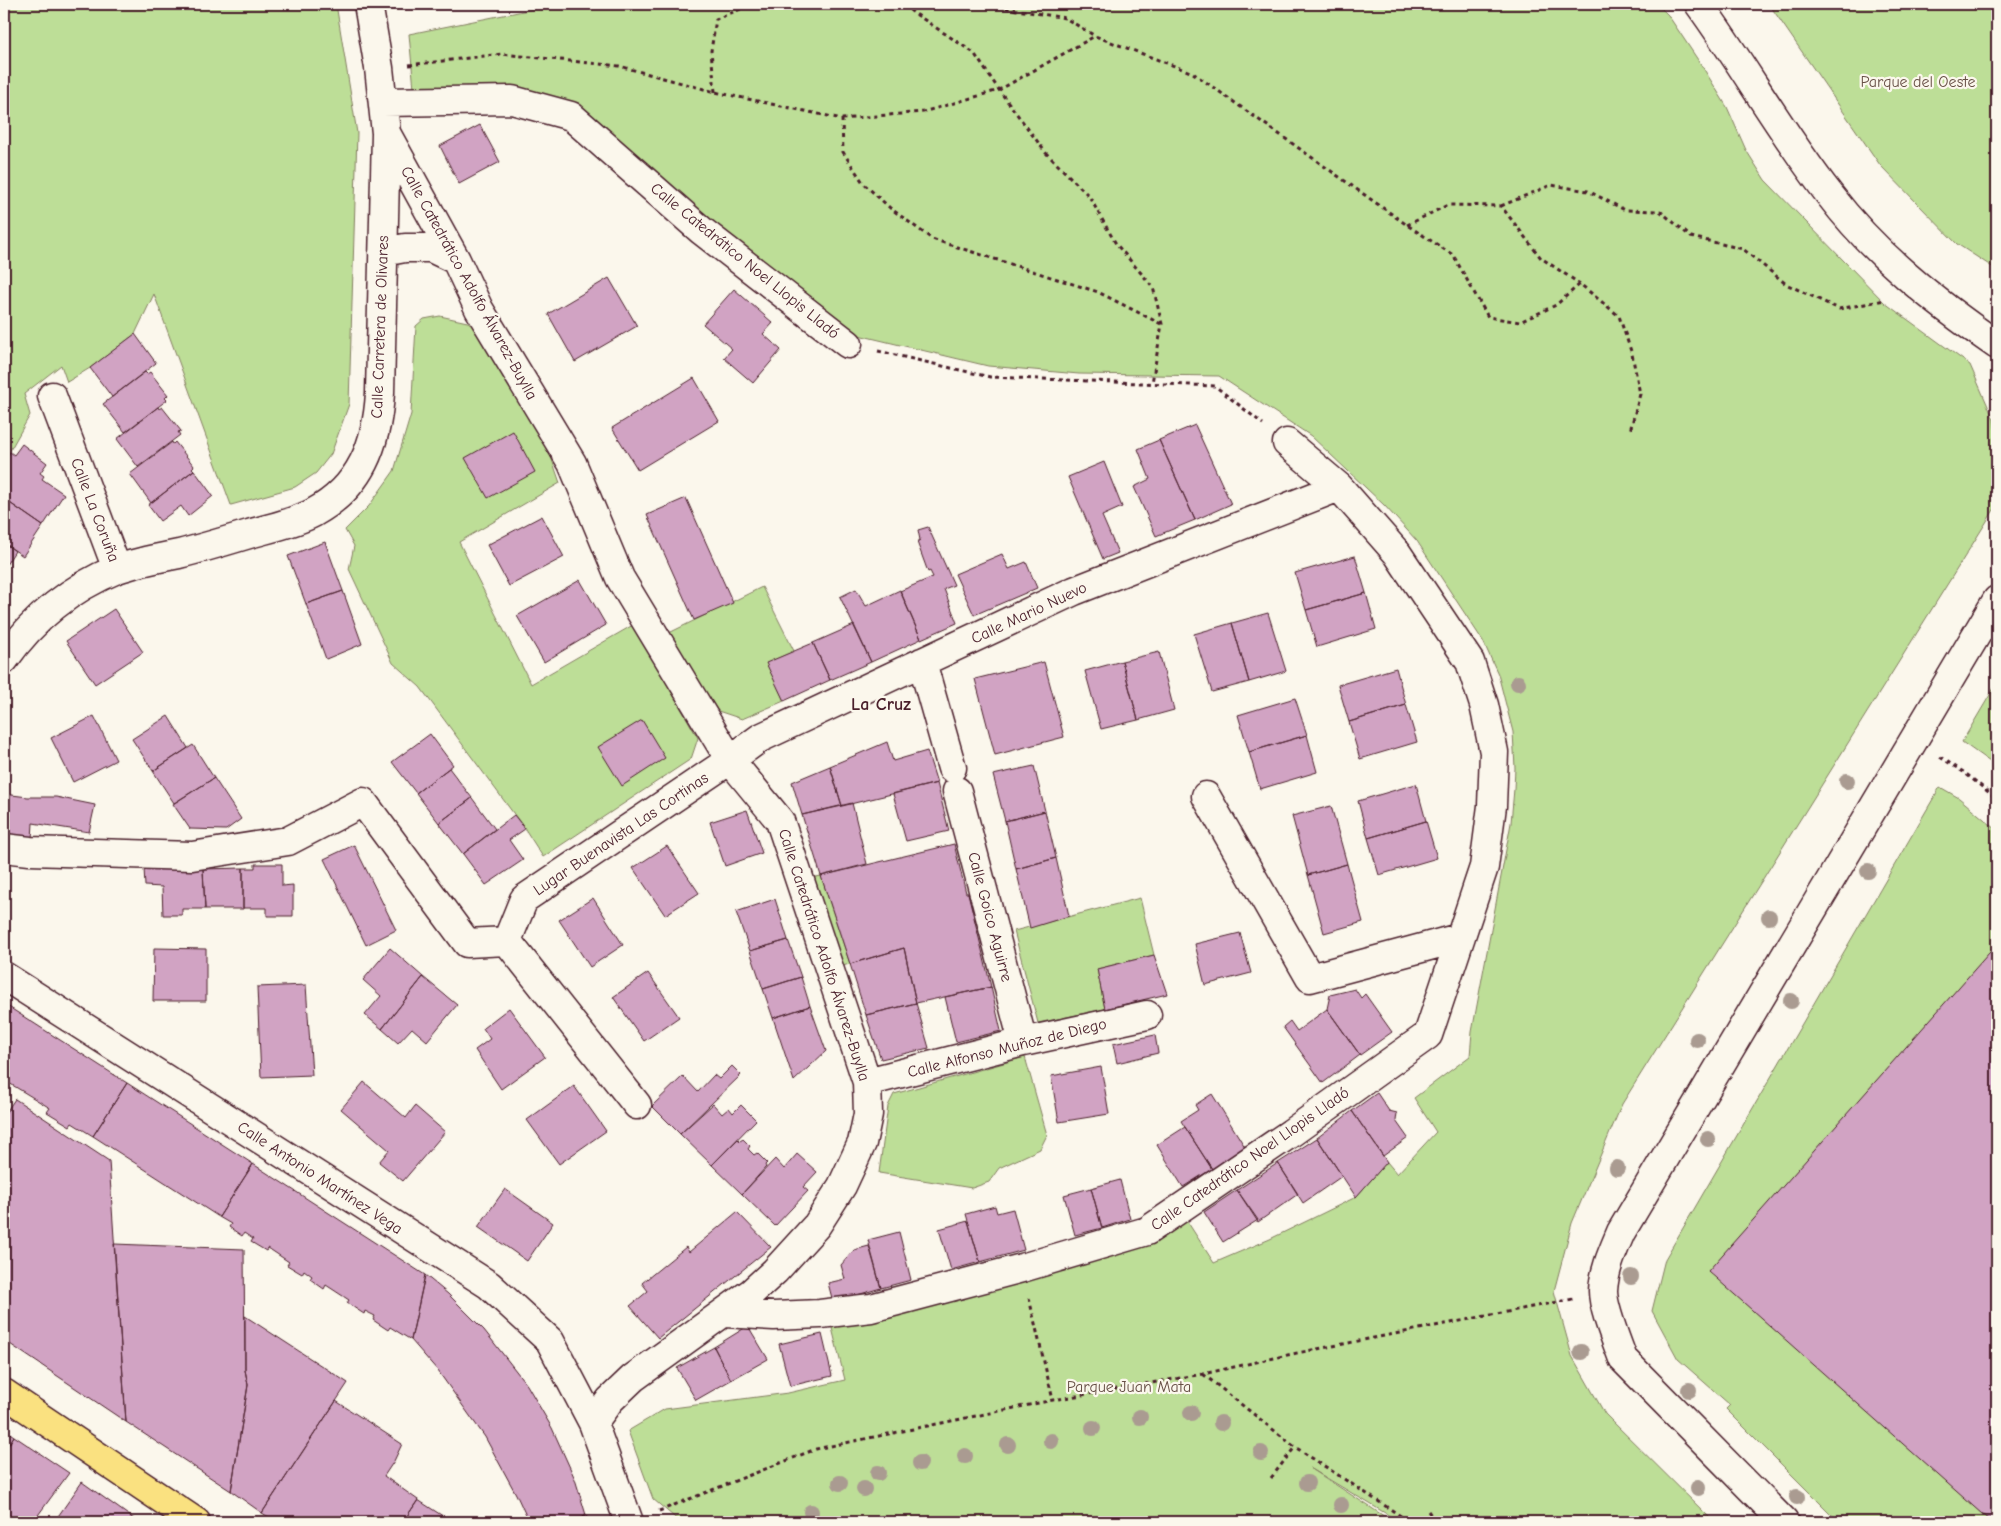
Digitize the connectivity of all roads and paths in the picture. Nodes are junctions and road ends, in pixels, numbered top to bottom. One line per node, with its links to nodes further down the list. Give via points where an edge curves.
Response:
1 (368, 4): 7 (street, Calle Carretera de Olivares)
2 (754, 4): 9 (path, via 716,19 711,51)
3 (904, 4): 8 (path, via 974,53)
4 (982, 4): 6 (path, via 1065,18)
5 (1699, 4): 18 (street, via 1830,196)
6 (1095, 36): 8 (path); 14 (path, via 1194,73)
7 (379, 68): 9 (path, via 502,54 619,66); 10 (street, Calle Carretera de Olivares)
8 (999, 90): 11 (path, via 923,112); 19 (path, via 1046,153 1089,196 1116,244 1153,287)
9 (715, 92): 11 (path)
10 (383, 102): 12 (street, Calle Carretera de Olivares); 20 (street, Calle Catedrático Noel Llopis Lladó, via 512,100 571,116 702,231)
11 (842, 119): 19 (path, via 843,152 864,184 932,239 1098,292)
12 (386, 133): 15 (street, Calle Carretera de Olivares); 16 (street, Calle Catedrático Adolfo Álvarez-Buylla)
13 (1501, 206): 14 (path, via 1448,205); 17 (path, via 1541,258); 18 (path, via 1551,185 1588,191 1625,210 1660,212 1691,237 1742,249 1786,284 1839,309)
14 (1407, 225): 17 (path, via 1453,256 1488,317 1520,322 1556,304)
15 (383, 252): 16 (street, via 431,248); 27 (street, Calle Carretera de Olivares, via 379,420 367,458 354,476 313,513)
16 (456, 260): 31 (street, Calle Catedrático Adolfo Álvarez-Buylla, via 479,308 572,464 620,578)
17 (1580, 284): 24 (path, via 1619,316 1632,354 1640,394)
18 (1923, 292): 21 (street)
19 (1162, 324): 22 (path)
20 (848, 344): 22 (path, Calle Catedrático Noel Llopis Lladó, via 990,377)
21 (1997, 345)
22 (1152, 383): 25 (path, Calle Catedrático Noel Llopis Lladó, via 1215,386)
23 (52, 396): 27 (street, Calle La Coruña)
24 (1630, 430)
25 (1287, 443): 26 (street, Calle Catedrático Noel Llopis Lladó)
26 (1339, 487): 30 (street, Calle Mario Nuevo, via 1074,591); 36 (street, Calle Catedrático Noel Llopis Lladó, via 1397,552 1436,609 1470,662 1484,706 1494,752 1492,806 1484,867)
27 (117, 569): 29 (street, Calle La Coruña, via 40,617)
28 (1997, 600): 44 (street, via 1621,1232 1609,1260)
29 (4, 660)
30 (922, 662): 31 (street, Calle Mario Nuevo, via 760,738); 40 (street, Calle Goico Aguirre)
31 (730, 760): 37 (street, Lugar Buenavista Las Cortinas, via 524,899); 41 (street, Calle Catedrático Adolfo Álvarez-Buylla, via 780,821)
32 (1952, 764): 34 (path)
33 (1206, 796): 36 (street, via 1310,978)
34 (1997, 799)
35 (4, 848): 37 (street, via 192,856 288,841 363,802 467,943)
36 (1459, 938): 43 (street, Calle Catedrático Noel Llopis Lladó, via 1428,1034 1147,1231)
37 (507, 941): 42 (street)
38 (4, 976): 49 (street, Calle Antonio Martínez Vega, via 489,1286 550,1341)
39 (1147, 1016): 40 (street, Calle Alfonso Muñoz de Diego)
40 (1024, 1042): 41 (street, Calle Alfonso Muñoz de Diego)
41 (867, 1082): 45 (street, Calle Catedrático Adolfo Álvarez-Buylla, via 868,1114 862,1143 842,1186 817,1225 797,1248 770,1276)
42 (637, 1105)
43 (1022, 1268): 45 (street, Calle Catedrático Noel Llopis Lladó, via 871,1308 774,1316); 48 (path)
44 (1603, 1293): 46 (path); 58 (street, via 1623,1359)
45 (725, 1313): 49 (street, Calle Catedrático Adolfo Álvarez-Buylla, via 633,1378 610,1400)
46 (1203, 1374): 48 (path); 50 (path)
47 (4, 1393): 54 (highway)
48 (1052, 1400): 52 (path, via 816,1449)
49 (593, 1423): 55 (street)
50 (1294, 1447): 51 (path); 56 (path)
51 (1271, 1478)
52 (658, 1511)
53 (1428, 1511): 57 (path)
54 (196, 1522)
55 (629, 1522)
56 (1410, 1522)
57 (1436, 1522)
58 (1784, 1522)

